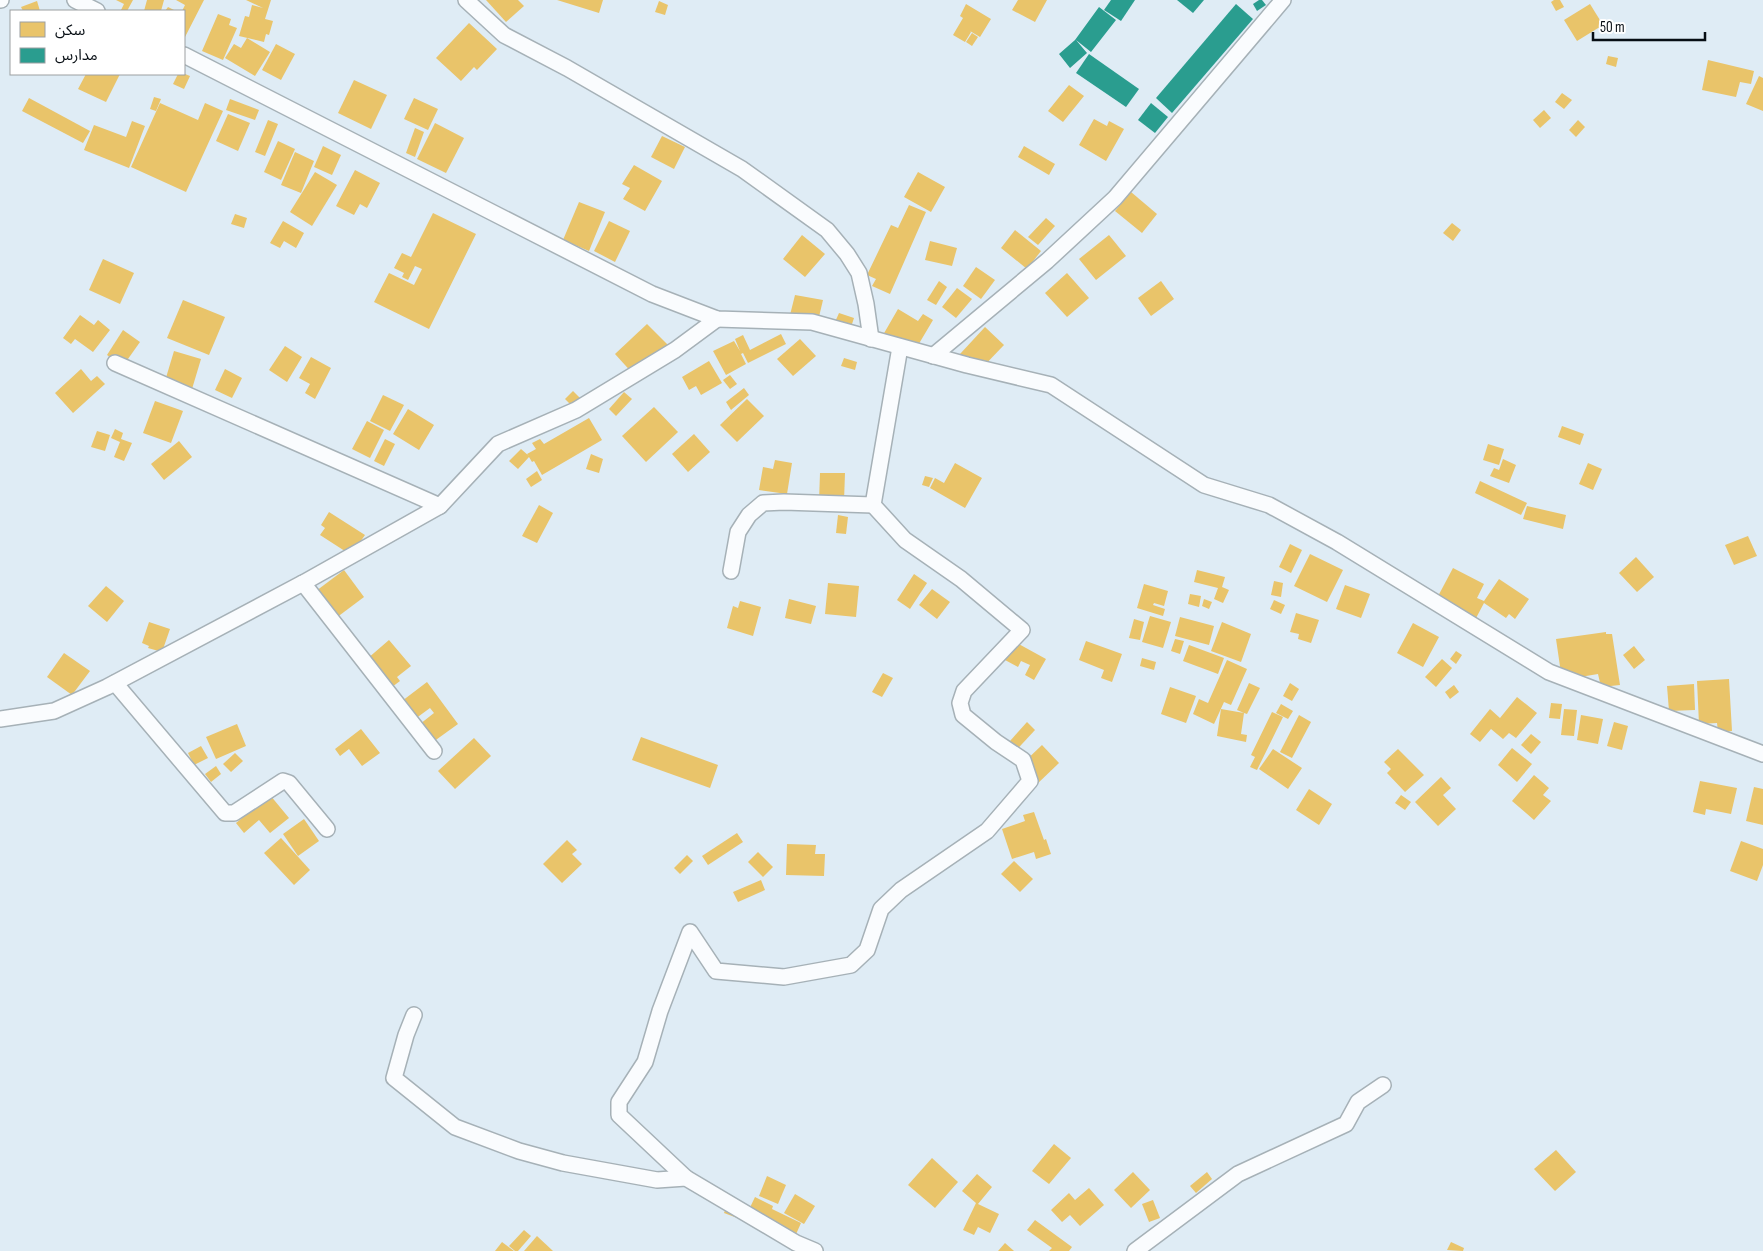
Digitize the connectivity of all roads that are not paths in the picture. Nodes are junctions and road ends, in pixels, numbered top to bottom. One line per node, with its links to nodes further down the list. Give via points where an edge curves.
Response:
1 (75, 0): 4 (street)
2 (466, 0): 7 (street, via 504,35 742,169 827,230 859,273)
3 (1283, 0): 9 (street, via 1115,198 1047,261)
4 (95, 10)
5 (185, 56): 6 (street, via 652,294)
6 (717, 319): 7 (street, via 812,322); 12 (street, via 675,350 576,410 498,444)
7 (871, 339): 8 (street)
8 (900, 347): 9 (street); 11 (street)
9 (933, 356): 18 (street, via 1051,385 1204,485 1269,505 1337,542 1549,672)
10 (115, 363): 12 (street)
11 (873, 505): 13 (street, via 763,503 749,515 738,532); 22 (street, via 906,540 961,579 1022,630 964,691 960,703 962,715 1024,760 1030,781 987,831 901,890 881,909 866,950 851,965 784,977 716,970 690,932 660,1011 645,1062 619,1102 619,1115)
12 (440, 506): 14 (street)
13 (731, 571)
14 (303, 583): 15 (street); 17 (street)
15 (115, 683): 16 (street, via 54,711); 19 (street, via 225,813 234,813 283,782 289,783)
16 (0, 719)
17 (434, 751)
18 (1763, 754)
19 (327, 829)
20 (414, 1015): 22 (street, via 394,1078 456,1127 519,1151 563,1163 657,1180)
21 (1384, 1084): 24 (street, via 1358,1102 1346,1124 1238,1174)
22 (686, 1178): 23 (street)
23 (815, 1251)
24 (1135, 1251)

